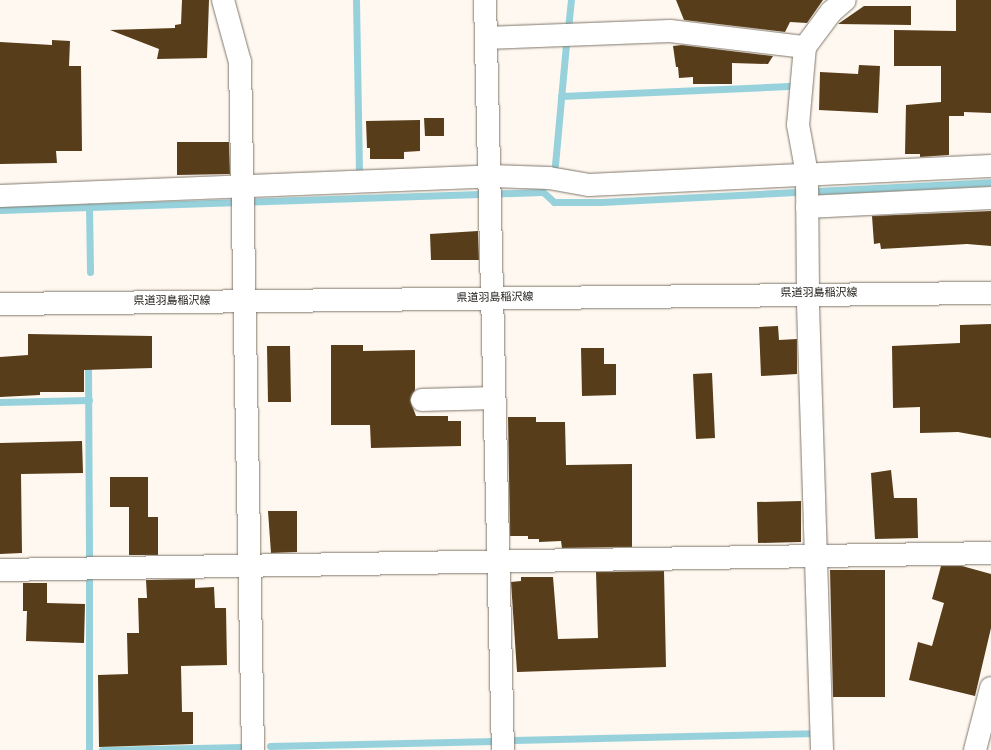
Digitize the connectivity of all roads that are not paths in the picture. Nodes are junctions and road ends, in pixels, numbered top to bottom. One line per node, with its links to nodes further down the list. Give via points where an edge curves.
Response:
1 (223, 0): 10 (street, via 240,62)
2 (485, 0): 4 (street)
3 (845, 0): 5 (street, via 831,12)
4 (486, 38): 5 (street, via 670,31); 7 (street)
5 (805, 47): 8 (street, via 798,125)
6 (991, 166): 8 (street)
7 (488, 189): 8 (street, via 549,178 589,185); 10 (street); 14 (street)
8 (807, 190): 11 (street); 12 (street)
9 (0, 196): 10 (street)
10 (241, 198): 15 (street)
11 (991, 198)
12 (808, 293): 13 (street, 県道羽島稲沢線); 14 (street, 県道羽島稲沢線); 20 (street)
13 (991, 293)
14 (492, 298): 15 (street, 県道羽島稲沢線); 17 (street)
15 (243, 301): 16 (street, 県道羽島稲沢線); 22 (street)
16 (0, 304)
17 (494, 398): 18 (street); 21 (street)
18 (422, 400)
19 (991, 553): 20 (street)
20 (818, 555): 21 (street); 28 (street)
21 (498, 561): 22 (street); 27 (street)
22 (249, 564): 23 (street); 26 (street)
23 (0, 570)
24 (991, 688): 25 (street)
25 (982, 736)
26 (253, 750)
27 (503, 750)
28 (822, 750)

